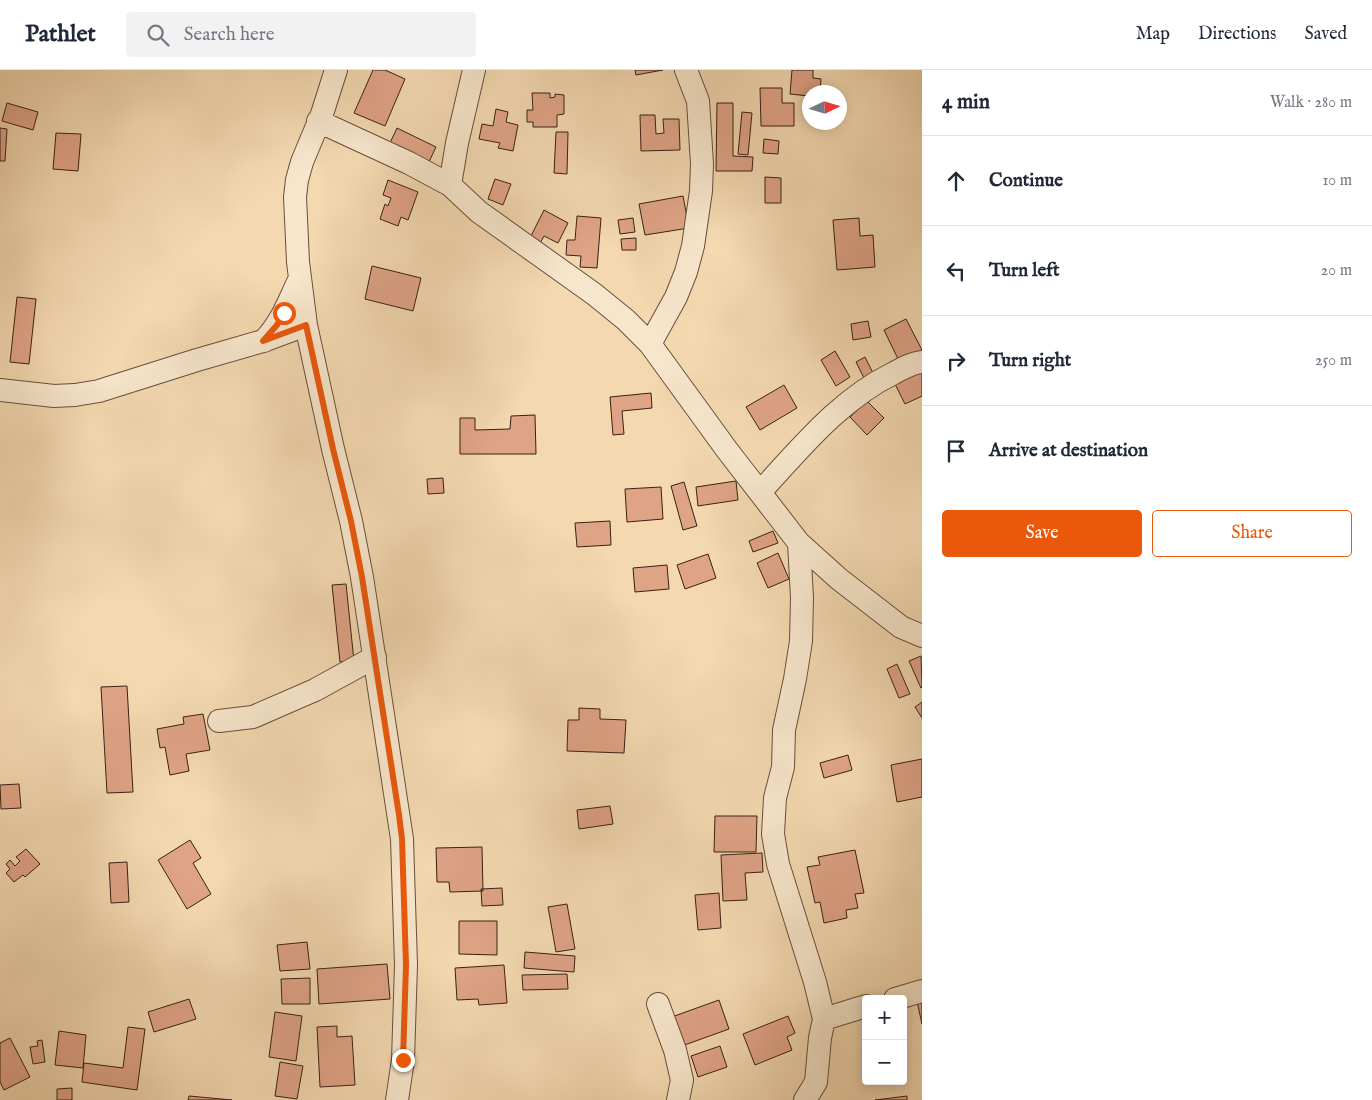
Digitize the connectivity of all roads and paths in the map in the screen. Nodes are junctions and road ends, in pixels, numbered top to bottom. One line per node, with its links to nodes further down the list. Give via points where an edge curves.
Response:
1 (336, 70): 4 (street)
2 (474, 70): 5 (street)
3 (686, 70): 9 (street, via 698,101 701,191 686,272)
4 (318, 121): 5 (street); 6 (street, via 302,162 295,197)
5 (450, 185): 9 (street, via 494,223 594,294)
6 (300, 277): 7 (street); 8 (street, via 284,313)
7 (306, 325): 8 (street); 15 (street, via 351,521)
8 (263, 341): 11 (street, via 99,391 54,396)
9 (650, 344): 12 (street)
10 (922, 362): 12 (street, via 882,379 845,405)
11 (0, 390)
12 (760, 492): 13 (street)
13 (799, 543): 14 (street, via 839,579 901,626); 21 (street, via 800,640 784,730 783,767 775,798 773,834 778,864 816,982)
14 (922, 636)
15 (375, 657): 16 (street, via 316,690 253,717); 22 (street, via 402,839 406,965 403,1060)
16 (219, 721)
17 (922, 991): 18 (street)
18 (907, 995)
19 (658, 1004): 23 (street, via 682,1080)
20 (862, 1007): 21 (street)
21 (824, 1019): 24 (street, via 816,1082)
22 (397, 1100)
23 (678, 1100)
24 (806, 1100)

